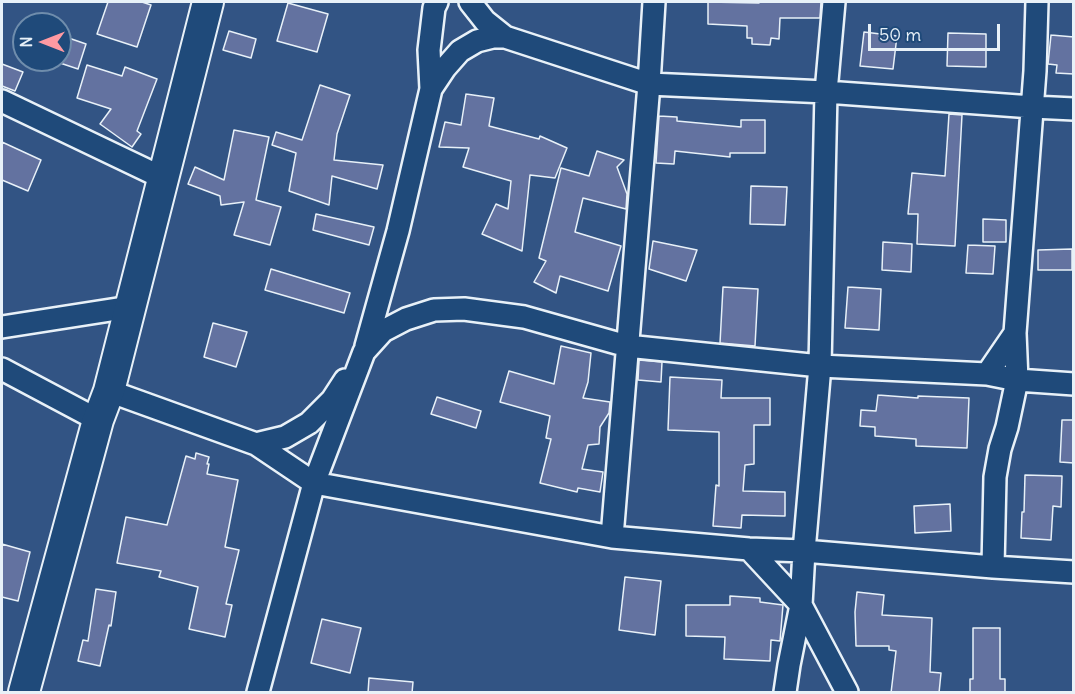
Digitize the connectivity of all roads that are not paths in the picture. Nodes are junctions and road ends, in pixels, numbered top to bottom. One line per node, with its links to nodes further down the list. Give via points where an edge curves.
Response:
1 (208, 2): 14 (main road)
2 (437, 2): 9 (street, via 429,50)
3 (470, 2): 7 (street)
4 (654, 2): 8 (street)
5 (834, 2): 10 (street)
6 (1037, 2): 12 (street)
7 (505, 37): 8 (street); 9 (street, via 477,41 460,51)
8 (649, 84): 10 (street); 18 (street)
9 (431, 89): 19 (street, via 398,231)
10 (826, 92): 12 (street); 20 (street)
11 (2, 101): 14 (street)
12 (1032, 107): 13 (street); 17 (street)
13 (1074, 109)
14 (163, 178): 15 (main road)
15 (130, 307): 16 (street); 25 (main road)
16 (2, 327)
17 (1015, 333): 22 (street); 23 (street)
18 (627, 346): 19 (street, via 524,317 434,309 383,331); 20 (street); 29 (street)
19 (364, 352): 27 (street, via 332,400 309,423 285,437); 28 (street)
20 (820, 366): 22 (street); 31 (street)
21 (2, 369): 26 (street)
22 (987, 374): 23 (street)
23 (1017, 380): 24 (street); 32 (street, via 995,477)
24 (1074, 384)
25 (109, 391): 26 (main road); 27 (street)
26 (98, 420): 35 (main road)
27 (256, 444): 28 (street)
28 (314, 483): 29 (street); 36 (street)
29 (612, 537): 30 (street)
30 (749, 549): 31 (street); 34 (street)
31 (804, 551): 32 (street); 34 (street)
32 (993, 567): 33 (street)
33 (1074, 572)
34 (801, 605): 37 (street); 38 (street)
35 (24, 693)
36 (258, 693)
37 (785, 693)
38 (847, 693)

